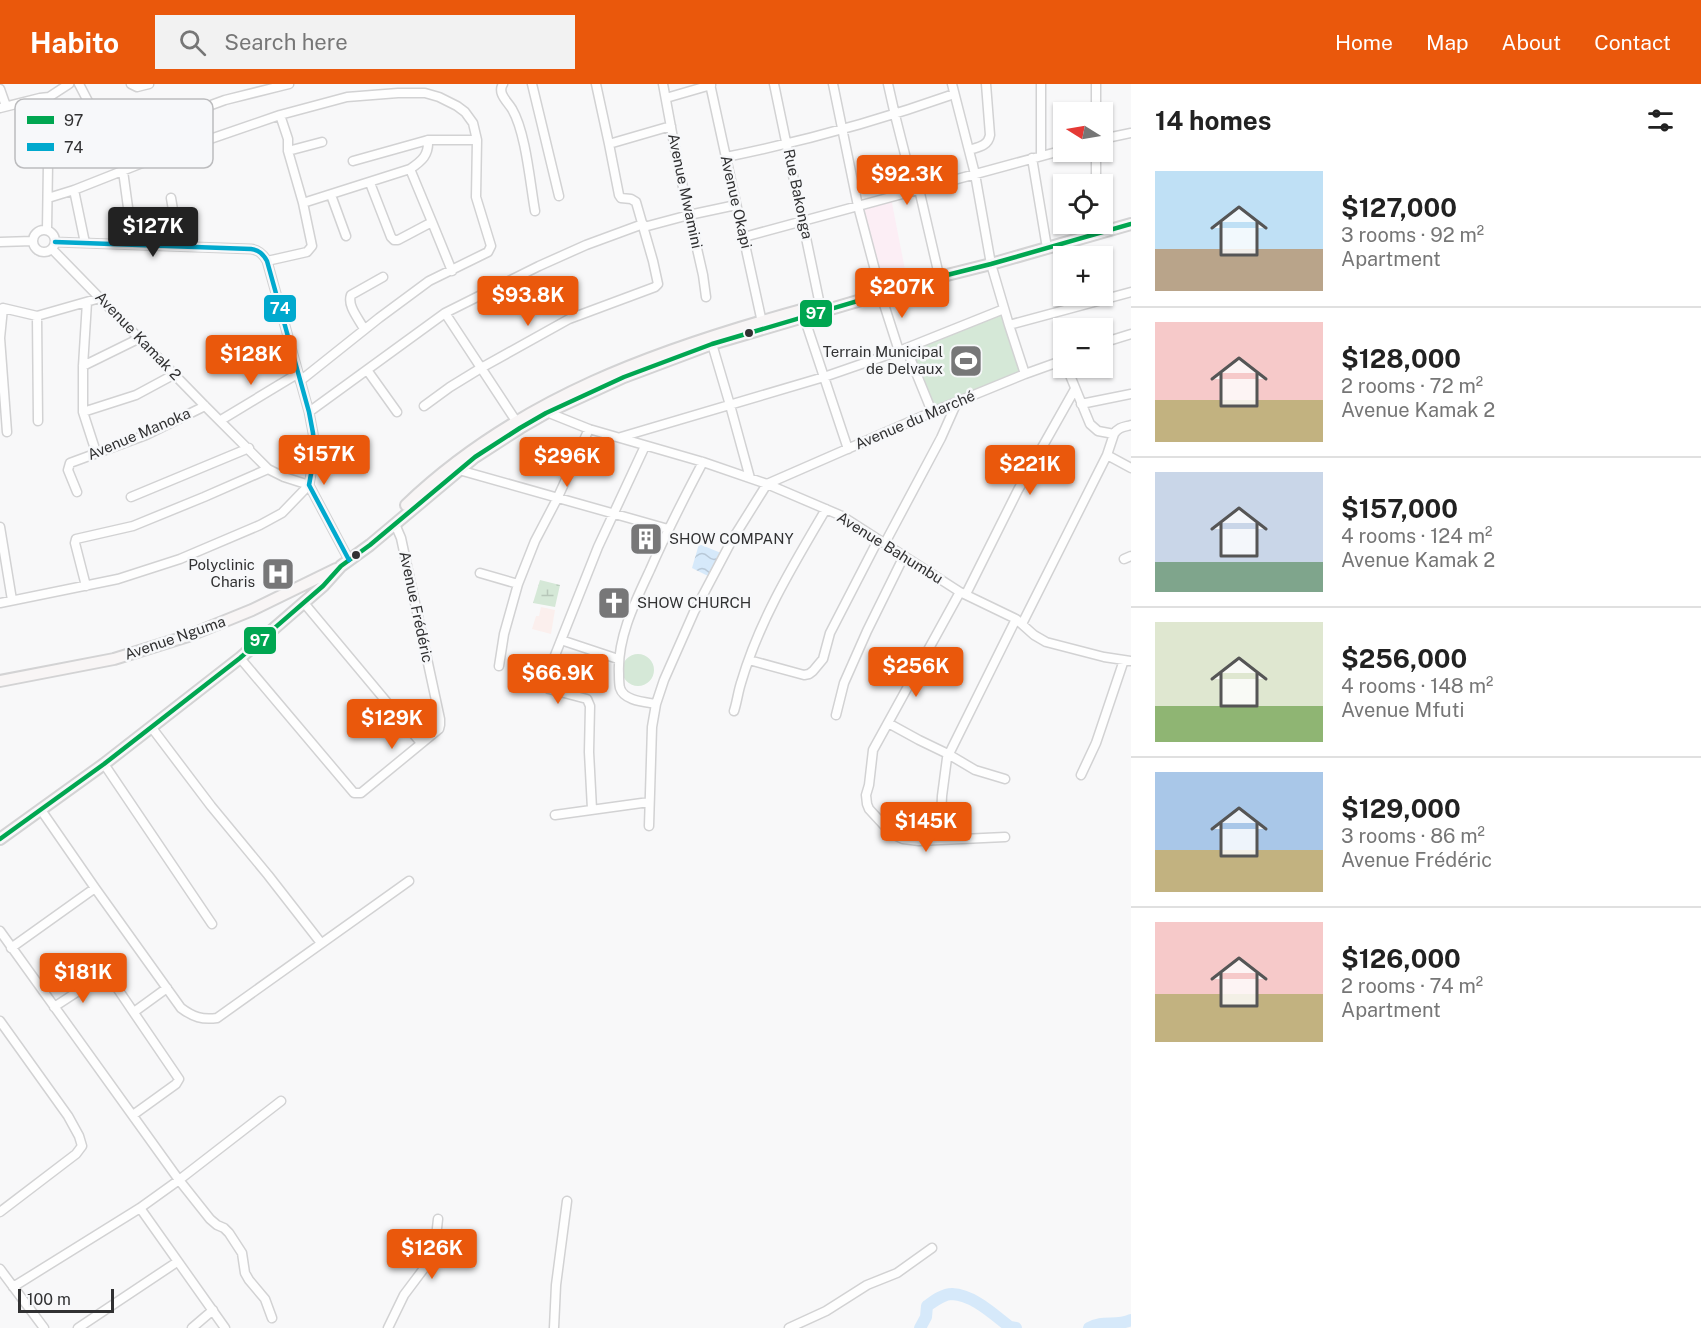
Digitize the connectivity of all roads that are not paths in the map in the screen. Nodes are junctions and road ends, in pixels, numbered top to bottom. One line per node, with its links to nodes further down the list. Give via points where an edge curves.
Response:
1 (69, 84): 21 (street)
2 (80, 84): 24 (street)
3 (131, 84): 4 (street)
4 (149, 84)
5 (289, 84): 18 (street)
6 (503, 84): 61 (street, via 501,92 513,110 522,138)
7 (532, 84): 55 (street)
8 (596, 84): 38 (street)
9 (663, 84): 22 (street, Avenue Mwamini)
10 (774, 84): 39 (street, Rue Bakonga)
11 (833, 84): 31 (street)
12 (888, 84): 29 (street)
13 (952, 84): 20 (street)
14 (986, 84): 40 (street, via 989,141)
15 (1041, 84): 44 (street)
16 (1096, 84): 25 (street)
17 (711, 85): 22 (street); 43 (street, Avenue Okapi)
18 (253, 88): 26 (street)
19 (0, 89): 27 (street)
20 (954, 94): 29 (street); 40 (street)
21 (49, 98): 23 (street)
22 (666, 98): 30 (street, Avenue Mwamini)
23 (36, 99)
24 (88, 99)
25 (1096, 102)
26 (213, 104)
27 (3, 107)
28 (280, 115): 34 (street); 36 (street, via 347,97 425,93 439,96 465,112 473,123); 41 (street)
29 (895, 115): 31 (street); 52 (street)
30 (671, 126): 38 (street); 62 (street, Avenue Mwamini)
31 (842, 130): 39 (street); 60 (street)
32 (1131, 133): 33 (street)
33 (1113, 137)
34 (213, 138)
35 (428, 140): 36 (street); 45 (street); 48 (street, via 425,158)
36 (477, 140): 82 (street, via 476,197 491,246 488,252)
37 (322, 142): 41 (street)
38 (609, 144): 68 (street, via 619,195 635,200)
39 (788, 144): 43 (street); 65 (street, Rue Bakonga)
40 (969, 150): 50 (street)
41 (288, 151): 58 (street)
42 (1053, 153): 44 (street)
43 (726, 157): 59 (street, Avenue Okapi)
44 (1037, 157): 50 (street); 75 (street)
45 (353, 160)
46 (48, 168): 56 (street)
47 (130, 168): 49 (street)
48 (410, 169): 51 (street); 64 (street)
49 (123, 171): 53 (street); 77 (street)
50 (975, 174): 52 (street); 81 (street)
51 (370, 183): 54 (street); 64 (street, via 394,240)
52 (917, 189): 60 (street); 83 (street)
53 (74, 190): 56 (street); 76 (street)
54 (331, 195): 58 (street); 71 (street)
55 (559, 196)
56 (48, 198): 69 (street)
57 (171, 198): 79 (street)
58 (303, 203): 80 (street, via 312,246 307,252)
59 (736, 205): 62 (street); 72 (street, Avenue Okapi)
60 (858, 206): 65 (street); 86 (street)
61 (535, 211)
62 (689, 215): 68 (street); 88 (street, Avenue Mwamini)
63 (1131, 217): 66 (main road)
64 (432, 222): 82 (street)
65 (804, 222): 72 (street); 91 (street, Rue Bakonga)
66 (1113, 222)
67 (1131, 224): 81 (main road)
68 (644, 226): 93 (street, via 567,253); 107 (street, via 658,284 655,287 569,319)
69 (47, 230): 73 (street, via 36,234); 78 (street)
70 (1071, 234): 75 (main road)
71 (346, 236)
72 (744, 237): 96 (street, Avenue Okapi)
73 (33, 241): 74 (street); 78 (street, via 40,252 46,253)
74 (0, 242)
75 (1046, 242): 81 (main road)
76 (85, 243): 77 (street); 78 (street)
77 (133, 244): 79 (street)
78 (54, 246): 89 (street, Avenue Kamak 2)
79 (179, 246): 80 (street, via 257,250)
80 (267, 261): 112 (street)
81 (991, 261): 83 (main road); 85 (main road); 92 (street)
82 (452, 271): 98 (street, via 429,281)
83 (938, 271): 85 (main road)
84 (383, 277): 98 (street, via 349,298)
85 (923, 279): 86 (main road)
86 (880, 292): 91 (main road); 95 (main road); 103 (street)
87 (1131, 292): 97 (street)
88 (706, 297)
89 (100, 298): 90 (street); 100 (street, Avenue Kamak 2)
90 (87, 302): 94 (street); 105 (street)
91 (820, 305): 96 (main road)
92 (1004, 309): 97 (street); 103 (street)
93 (445, 313): 107 (street); 108 (street)
94 (38, 316): 127 (street); 131 (street, via 3,308 0,338)
95 (804, 316): 96 (main road); 111 (street)
96 (763, 325): 102 (main road); 106 (main road, via 704,339)
97 (1009, 325): 110 (street)
98 (364, 329): 112 (street)
99 (1131, 333): 101 (street)
100 (140, 338): 105 (street); 109 (street, Avenue Kamak 2)
101 (1113, 339)
102 (712, 344): 106 (main road); 118 (street)
103 (903, 350): 111 (street); 125 (street)
104 (1053, 364): 110 (street, Avenue du Marché)
105 (83, 366): 122 (street)
106 (639, 367): 121 (main road)
107 (481, 368): 120 (street); 128 (street)
108 (367, 370): 123 (street); 124 (street)
109 (175, 374): 119 (street, Avenue Kamak 2); 122 (street, via 136,395)
110 (1025, 374): 116 (street, Avenue du Marché)
111 (824, 377): 118 (street); 136 (street)
112 (299, 378): 123 (street); 126 (street)
113 (1071, 378): 114 (street)
114 (1075, 389): 117 (street); 161 (street)
115 (1131, 394): 117 (street)
116 (957, 402): 125 (street, Avenue du Marché); 155 (street)
117 (1081, 404): 132 (street, via 1093,428)
118 (730, 405): 133 (street); 144 (street)
119 (205, 406): 126 (street, Avenue Kamak 2); 137 (street, Avenue Manoka, via 146,435)
120 (424, 406)
121 (543, 410): 128 (main road); 130 (street, Avenue Bahumbu); 142 (main road)
122 (83, 412): 137 (street)
123 (309, 412): 146 (street, via 315,452)
124 (397, 412)
125 (932, 412): 136 (street, Avenue du Marché)
126 (221, 420): 135 (street, Avenue Kamak 2)
127 (38, 421)
128 (516, 421): 143 (main road)
129 (1131, 425): 132 (street, via 1120,427)
130 (588, 429): 133 (street, Avenue Bahumbu); 149 (street)
131 (7, 432)
132 (1114, 434): 138 (street)
133 (619, 438): 134 (street, Avenue Bahumbu)
134 (645, 446): 139 (street, Avenue Bahumbu); 151 (street)
135 (249, 448): 140 (street, Avenue Kamak 2); 148 (street)
136 (848, 449): 145 (street, Avenue du Marché)
137 (96, 452): 147 (street, Avenue Manoka, via 68,465)
138 (1107, 455): 141 (street); 167 (street)
139 (703, 462): 144 (street, Avenue Bahumbu); 154 (street)
140 (268, 468): 146 (street, Avenue Kamak 2); 160 (street, via 133,525 76,539)
141 (1131, 468)
142 (459, 470): 143 (main road); 149 (street)
143 (445, 476): 152 (main road); 157 (main road, via 424,489)
144 (750, 478): 145 (street, Avenue Bahumbu)
145 (767, 484): 150 (street, Avenue Bahumbu); 175 (street, via 694,612)
146 (309, 485): 157 (street); 160 (street, via 282,513 260,525 180,559)
147 (77, 492)
148 (131, 497)
149 (557, 499): 151 (street); 159 (street)
150 (825, 508): 155 (street, Avenue Bahumbu); 171 (street, via 783,584)
151 (613, 513): 154 (street); 168 (street)
152 (395, 524): 157 (main road); 180 (street, Avenue Frédéric, via 440,718 439,729)
153 (0, 527): 163 (street)
154 (668, 529): 170 (street, via 633,609)
155 (882, 542): 156 (street, Avenue Bahumbu); 171 (street, via 831,633 823,659 813,671 804,675)
156 (904, 556): 161 (street, Avenue Bahumbu); 177 (street, via 844,683)
157 (347, 561): 162 (main road, Avenue Nguma); 165 (main road)
158 (480, 573): 159 (street)
159 (518, 584): 173 (street)
160 (86, 586): 163 (street)
161 (963, 593): 167 (street, Avenue Bahumbu); 178 (street)
162 (285, 594): 166 (main road); 174 (main road, Avenue Nguma, via 188,636 114,659)
163 (12, 600): 164 (street)
164 (0, 603)
165 (304, 603): 166 (main road); 180 (street)
166 (294, 611): 169 (main road)
167 (1019, 622): 172 (street, Avenue Bahumbu, via 1046,642); 181 (street)
168 (561, 640): 170 (street); 186 (street, via 545,682 549,689 587,699 590,706)
169 (240, 658): 179 (main road); 180 (street, Avenue Frédéric, via 354,794 361,793)
170 (618, 659): 175 (street, via 620,689 633,700)
171 (749, 660): 176 (street)
172 (1128, 661): 183 (street)
173 (499, 666)
174 (0, 681)
175 (656, 704): 185 (street)
176 (734, 711)
177 (836, 715)
178 (888, 723): 181 (street); 192 (street, via 873,750 866,795 869,809 892,834 903,839)
179 (152, 728): 182 (main road); 197 (street)
180 (421, 743)
181 (948, 754): 184 (street, via 975,770); 192 (street)
182 (104, 764): 187 (main road); 195 (street)
183 (1081, 775)
184 (1005, 779)
185 (649, 802): 186 (street); 189 (street)
186 (592, 809): 188 (street)
187 (41, 810): 191 (main road); 194 (street)
188 (555, 815)
189 (649, 826)
190 (1005, 837): 192 (street)
191 (0, 839)
192 (940, 839)
193 (409, 881): 197 (street)
194 (94, 888): 198 (street); 199 (street)
195 (212, 924)
196 (0, 931): 198 (street)
197 (321, 944): 199 (street, via 217,1018 190,1015)
198 (11, 948): 200 (street)
199 (167, 988): 201 (street)
200 (54, 1007): 201 (street, via 105,976); 204 (street)
201 (134, 1012): 204 (street, via 179,1079)
202 (0, 1021): 208 (street, via 68,1116 82,1146)
203 (281, 1101): 205 (street)
204 (133, 1115): 205 (street)
205 (179, 1180): 207 (street); 215 (street, via 210,1219 229,1233 242,1253 245,1273 265,1299)
206 (567, 1201): 221 (street)
207 (140, 1208): 211 (street); 213 (street)
208 (0, 1212)
209 (438, 1220): 220 (street, via 431,1259 404,1295)
210 (932, 1248): 222 (street, via 897,1273)
211 (177, 1262): 214 (street); 217 (street)
212 (0, 1269): 213 (street)
213 (13, 1287): 216 (street)
214 (213, 1310): 218 (street); 219 (street)
215 (273, 1318)
216 (44, 1328)
217 (78, 1328)
218 (192, 1328)
219 (225, 1328)
220 (388, 1328)
221 (554, 1328)
222 (789, 1328)

